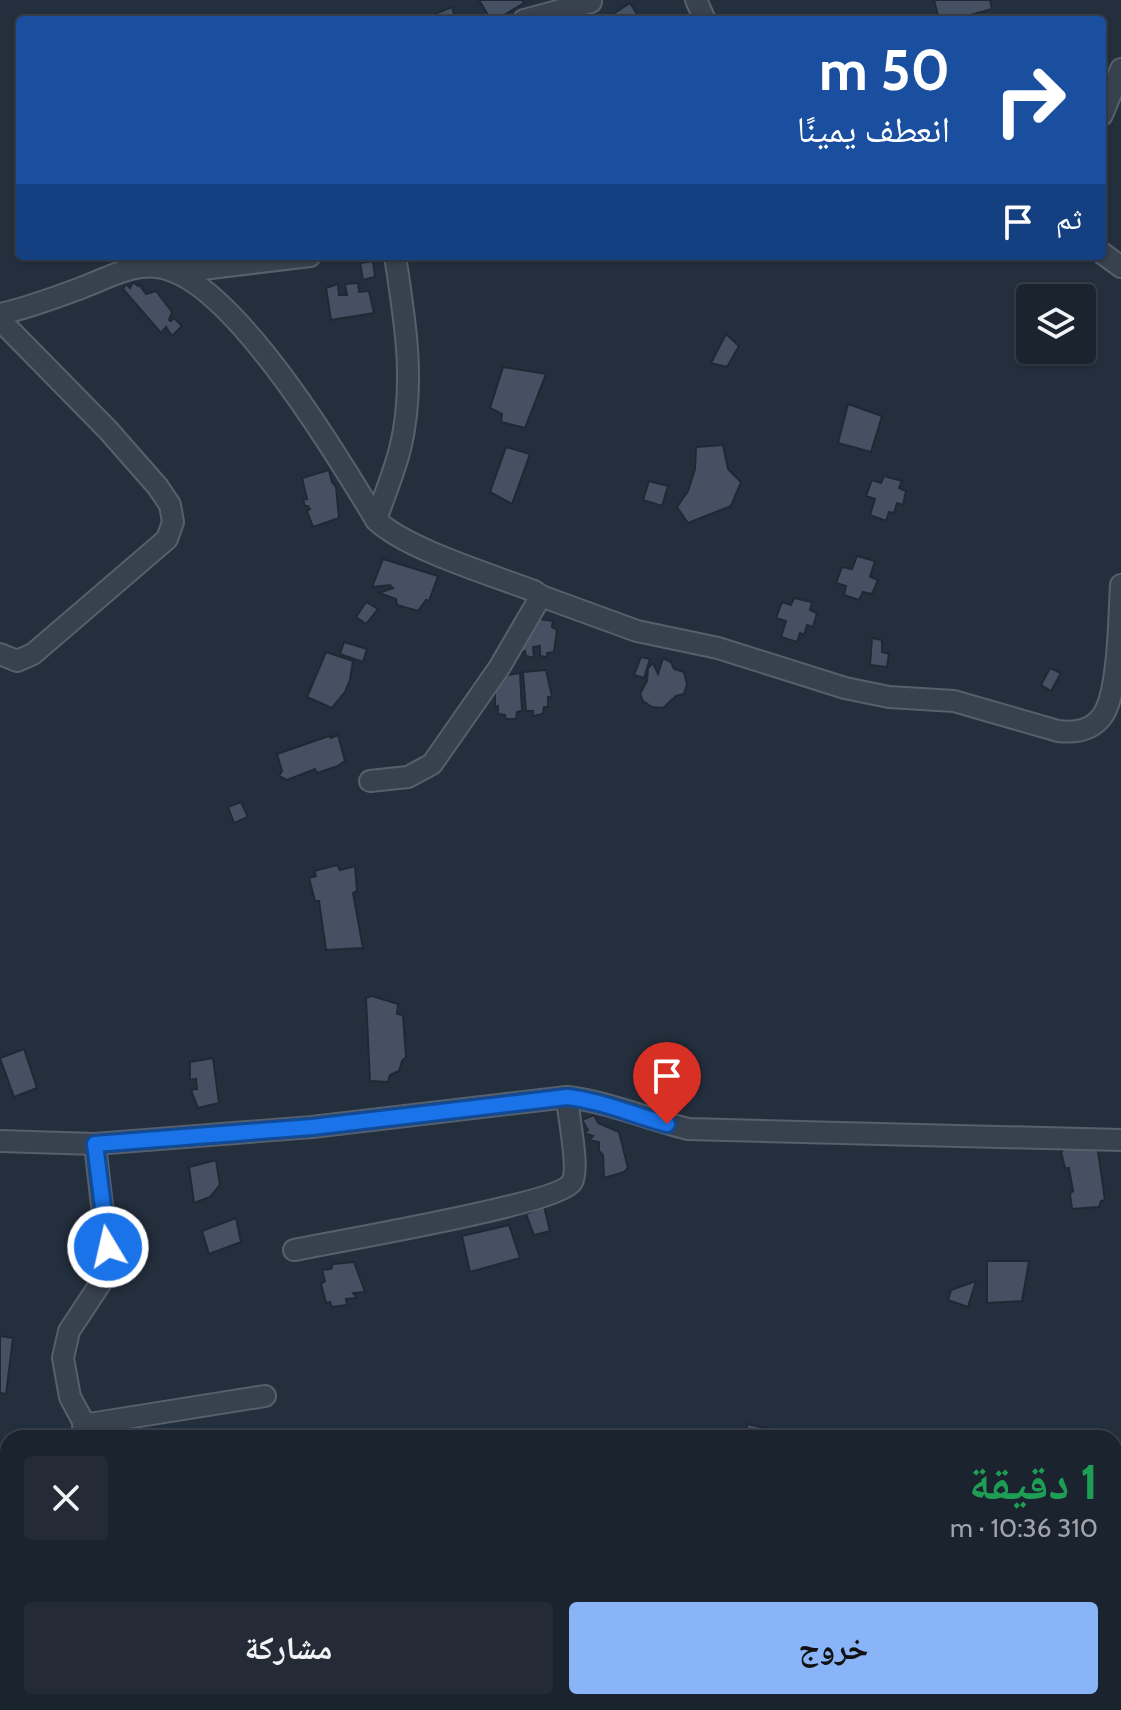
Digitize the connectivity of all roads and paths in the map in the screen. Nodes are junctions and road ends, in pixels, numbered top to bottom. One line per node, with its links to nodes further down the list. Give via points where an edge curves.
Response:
1 (591, 2): 2 (street)
2 (539, 16)
3 (1121, 69): 4 (street)
4 (1106, 105)
5 (277, 260): 7 (street)
6 (396, 260): 9 (street, via 408,399 400,448)
7 (178, 272): 8 (street, via 131,269); 9 (street, via 243,329 280,372)
8 (0, 317): 12 (street, via 158,487 173,522 167,539 33,654 17,661)
9 (376, 520): 11 (street, via 400,537)
10 (1121, 585): 11 (street, via 1112,686 1104,714 1094,725 1072,733 954,701 845,688 718,648 637,631)
11 (541, 596): 13 (street, via 432,764 408,777)
12 (0, 654)
13 (370, 781)
14 (567, 1097): 15 (street, via 688,1129); 17 (street, via 312,1127); 18 (street, via 576,1156 569,1186 502,1208)
15 (1121, 1140)
16 (1, 1142): 17 (street)
17 (95, 1144): 20 (street, via 108,1259 102,1281 69,1331 63,1358 70,1397)
18 (294, 1250)
19 (265, 1396): 21 (street)
20 (87, 1430)
21 (98, 1430)

